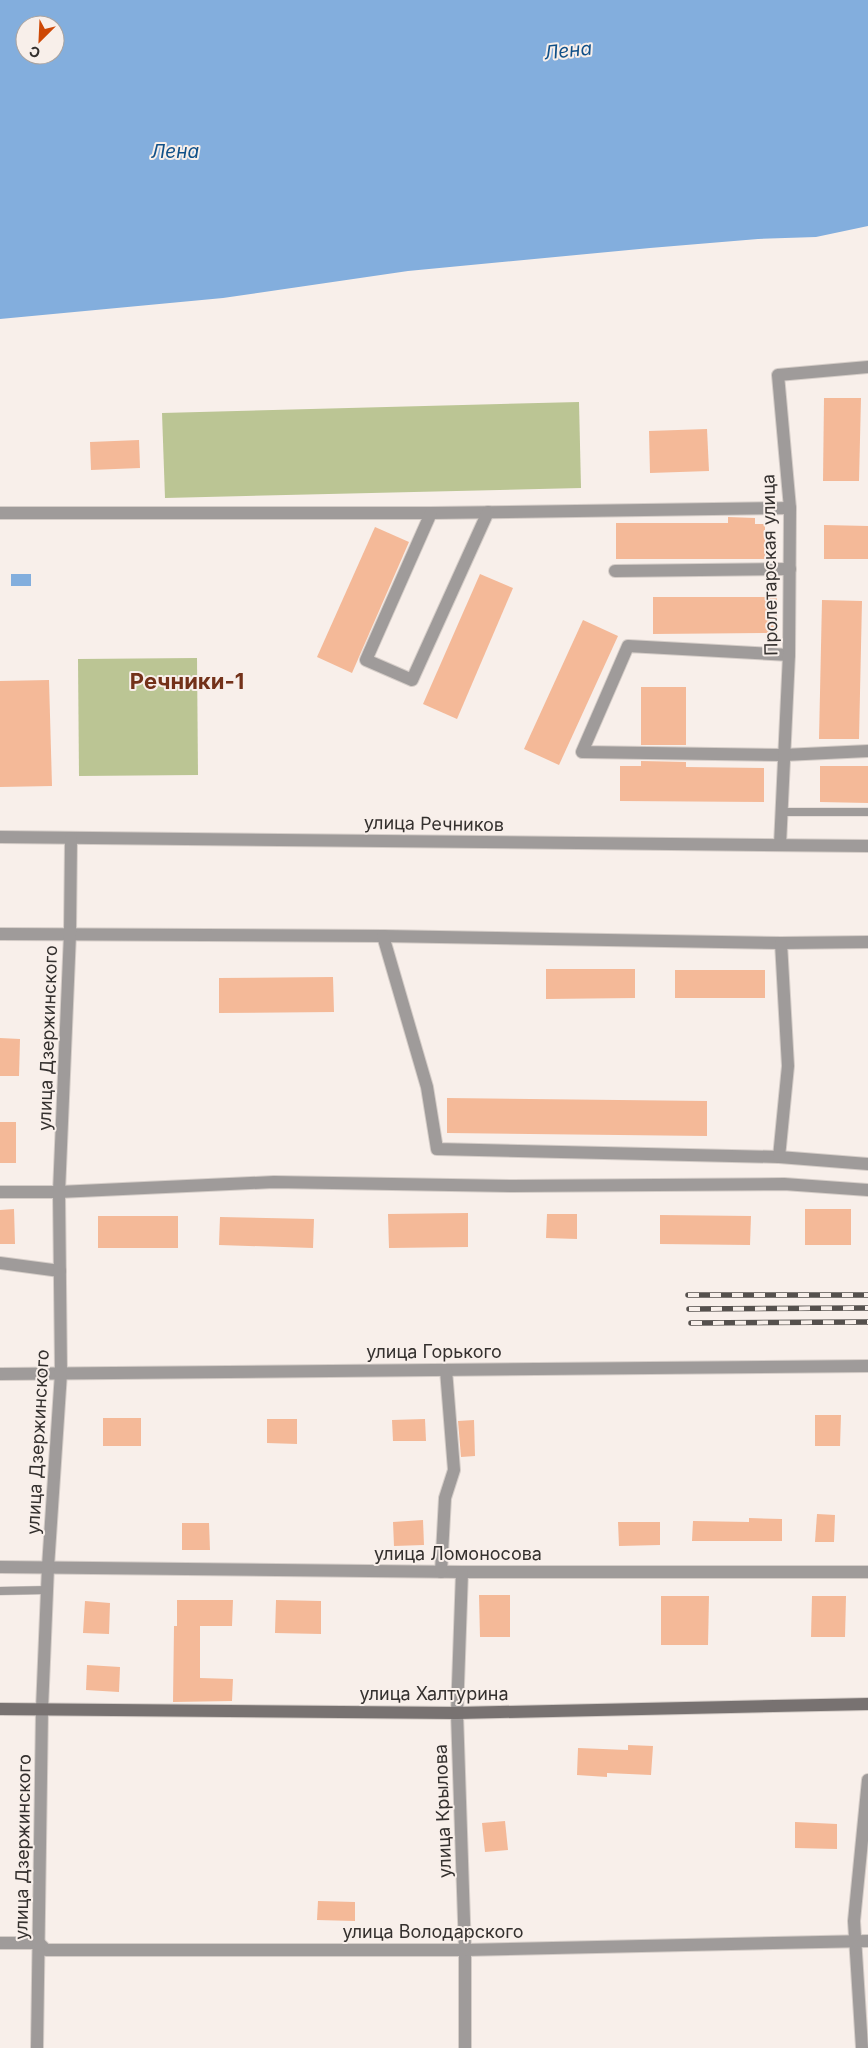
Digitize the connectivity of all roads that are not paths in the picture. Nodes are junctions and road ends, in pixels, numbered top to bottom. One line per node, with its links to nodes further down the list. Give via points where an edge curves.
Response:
1 (868, 367): 2 (street, Пролетарская улица, via 778,375)
2 (790, 508): 4 (street); 6 (street, Пролетарская улица)
3 (431, 512): 4 (street); 4 (street, via 366,660 412,680); 5 (street)
4 (488, 512)
5 (0, 513)
6 (790, 570): 7 (street); 8 (street, Пролетарская улица)
7 (616, 571)
8 (789, 655): 10 (street, Пролетарская улица); 10 (street, via 628,646 582,752)
9 (868, 751): 10 (street)
10 (784, 754): 11 (street, Пролетарская улица)
11 (780, 812): 12 (lane); 15 (street, Пролетарская улица)
12 (868, 812)
13 (0, 837): 14 (street, улица Речников)
14 (71, 838): 15 (street, улица Речников); 18 (street, улица Дзержинского)
15 (780, 846): 16 (street, улица Речников)
16 (868, 846)
17 (0, 934): 18 (street)
18 (70, 934): 19 (street); 26 (street, улица Дзержинского)
19 (383, 936): 21 (street); 22 (street, via 427,1087 437,1150)
20 (868, 942): 21 (street)
21 (782, 943): 22 (street, via 788,1066)
22 (779, 1157): 23 (street)
23 (868, 1164)
24 (868, 1190): 26 (street, via 784,1184 513,1186 274,1182)
25 (0, 1192): 26 (street)
26 (59, 1192): 28 (street, улица Дзержинского)
27 (0, 1263): 28 (street)
28 (60, 1270): 31 (street, улица Дзержинского)
29 (868, 1366): 30 (street, улица Горького)
30 (446, 1370): 31 (street, улица Горького); 35 (street, via 454,1470 445,1498)
31 (61, 1373): 32 (street, улица Горького); 34 (street, улица Дзержинского)
32 (0, 1374)
33 (0, 1567): 34 (street, улица Ломоносова)
34 (48, 1568): 35 (street, улица Ломоносова); 38 (street, улица Дзержинского)
35 (441, 1572): 36 (street, улица Ломоносова)
36 (462, 1572): 37 (street, улица Ломоносова); 43 (street, улица Крылова)
37 (868, 1572)
38 (47, 1590): 39 (lane); 42 (street, улица Дзержинского)
39 (0, 1591)
40 (868, 1704): 43 (main road, улица Халтурина)
41 (0, 1709): 42 (main road, улица Халтурина)
42 (42, 1710): 43 (main road, улица Халтурина); 47 (street, улица Дзержинского)
43 (457, 1713): 49 (street, улица Крылова)
44 (868, 1780): 45 (street, via 854,1920)
45 (855, 1941): 46 (street, улица Володарского); 49 (street, улица Володарского); 52 (street)
46 (868, 1941)
47 (38, 1943): 48 (street, улица Володарского); 49 (street, улица Володарского, via 46,1950); 50 (street, улица Дзержинского)
48 (0, 1944)
49 (465, 1950): 51 (street, улица Крылова)
50 (38, 2048)
51 (465, 2048)
52 (862, 2048)

